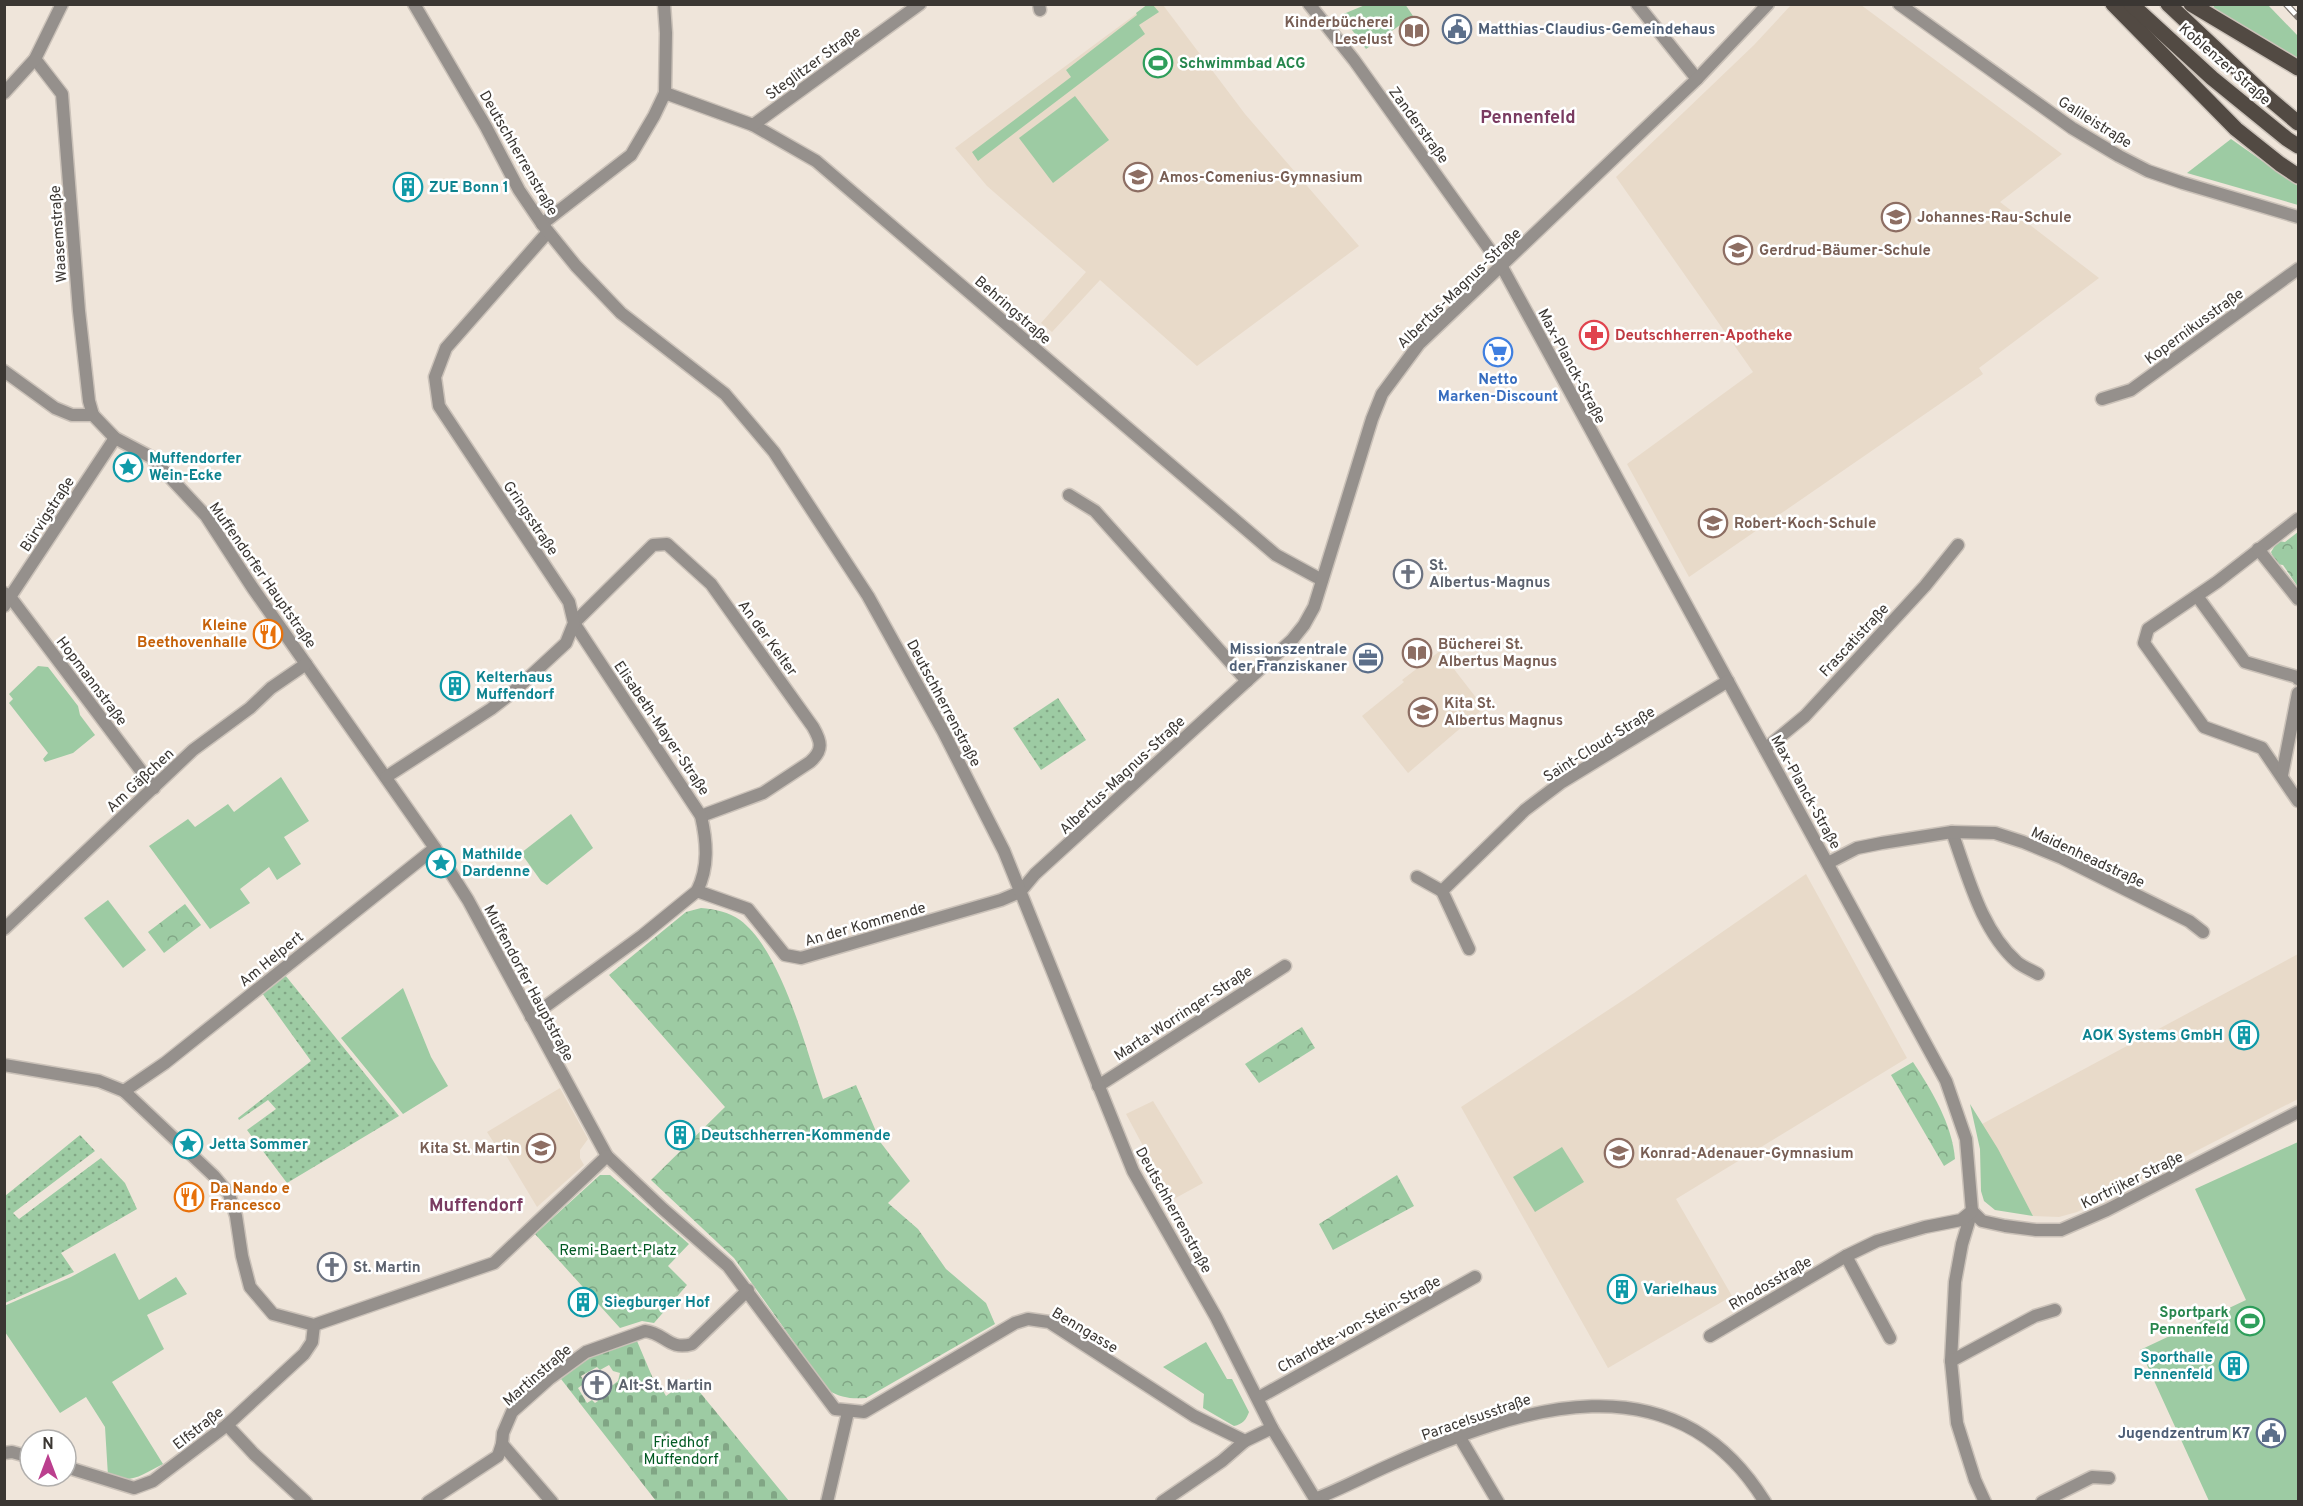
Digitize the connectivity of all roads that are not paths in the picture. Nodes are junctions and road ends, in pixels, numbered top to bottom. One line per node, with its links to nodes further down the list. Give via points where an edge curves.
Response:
1 (62, 4): 13 (street)
2 (414, 4): 23 (street, Deutschherrenstraße)
3 (664, 4): 17 (street)
4 (920, 4): 19 (street, Steglitzer Straße)
5 (1309, 4): 24 (street, Zanderstraße, via 1354,60)
6 (1637, 4): 15 (street)
7 (1768, 4): 15 (street, Albertus-Magnus-Straße)
8 (1899, 4): 22 (street, Galileistraße, via 2072,129 2119,156 2183,183)
9 (2113, 4): 21 (main road, via 2236,129)
10 (2131, 4): 20 (main road, Koblenzer Straße, via 2242,104)
11 (2168, 4): 18 (main road, Koblenzer Straße)
12 (2191, 4): 14 (main road)
13 (35, 59): 16 (street); 28 (street, Waasemstraße, via 62,94 79,311)
14 (2298, 68)
15 (1697, 79): 24 (street, Albertus-Magnus-Straße)
16 (4, 93)
17 (665, 93): 19 (street, Behringstraße); 23 (street, Gringsstraße, via 631,155)
18 (2298, 123)
19 (753, 125): 34 (street, Behringstraße, via 816,161 1276,555)
20 (2298, 146)
21 (2298, 176)
22 (2298, 217)
23 (545, 228): 38 (street, Gringsstraße, via 446,348 435,376 439,406 569,602); 56 (street, Deutschherrenstraße, via 621,313 725,394 774,452 868,596 905,661 1004,851)
24 (1502, 267): 34 (street, Albertus-Magnus-Straße, via 1419,344 1382,394); 42 (street, Max-Planck-Straße)
25 (2298, 269): 27 (street, Kopernikusstraße, via 2131,390)
26 (4, 371): 28 (street, via 55,408 72,416)
27 (2102, 399)
28 (93, 415): 29 (street)
29 (114, 438): 36 (street, Bürvigstraße); 39 (street, Muffendorfer Hauptstraße, via 151,457 206,516)
30 (1069, 495): 41 (street, via 1095,511)
31 (2298, 519): 33 (street)
32 (1958, 545): 44 (street, Frascatistraße, via 1804,716)
33 (2258, 549): 35 (street); 37 (street)
34 (1322, 580): 41 (street, Albertus-Magnus-Straße, via 1304,625)
35 (2197, 596): 40 (street, via 2245,662); 45 (street, via 2148,629 2144,643 2204,727 2262,748)
36 (7, 599): 47 (street, Hopmannstraße)
37 (2298, 599)
38 (574, 623): 46 (street, via 566,643 513,692); 49 (street, Elisabeth-Mayer-Straße); 49 (street, An der Kelter, via 653,545 667,544 711,584 813,727 820,739 818,756 763,794)
39 (306, 664): 46 (street, Muffendorfer Hauptstraße); 47 (street, Am Gäßchen, via 193,750)
40 (2298, 679)
41 (1247, 681): 56 (street, Albertus-Magnus-Straße)
42 (1728, 681): 44 (street, Max-Planck-Straße); 55 (street, Saint-Cloud-Straße, via 1525,810)
43 (2298, 693): 45 (street)
44 (1765, 749): 52 (street, Max-Planck-Straße)
45 (2282, 776): 48 (street)
46 (386, 777): 51 (street, Muffendorfer Hauptstraße)
47 (154, 788): 57 (street, Am Gäßchen)
48 (2298, 801)
49 (701, 816): 54 (street, Elisabeth-Mayer-Straße, via 706,838 705,875)
50 (1952, 832): 52 (street, Maidenheadstraße, via 1857,848); 58 (street, Maidenheadstraße, via 1995,834 2023,842 2189,921); 61 (street, via 1988,922 2005,949)
51 (435, 848): 62 (street, Muffendorfer Hauptstraße, via 468,900); 65 (street, Am Helpert, via 165,1063)
52 (1828, 863): 68 (street, Max-Planck-Straße, via 1946,1081 1966,1139)
53 (1416, 877): 55 (street)
54 (697, 891): 56 (street, An der Kommende, via 748,909 785,955 801,958); 62 (street)
55 (1442, 891): 59 (street)
56 (1020, 892): 64 (street, Deutschherrenstraße)
57 (4, 929)
58 (2203, 932)
59 (1469, 949)
60 (1285, 966): 64 (street, Marta-Worringer-Straße)
61 (2038, 974)
62 (531, 1017): 67 (street, Muffendorfer Hauptstraße)
63 (4, 1065): 65 (street, via 99,1081)
64 (1098, 1086): 77 (street, Deutschherrenstraße, via 1133,1171)
65 (124, 1091): 73 (street, via 229,1194 250,1287 273,1314)
66 (2298, 1112): 68 (street, Kortrijker Straße, via 2061,1230 2005,1226 1982,1221)
67 (607, 1156): 71 (street, Muffendorfer Hauptstraße, via 728,1266); 73 (street, via 494,1263)
68 (1972, 1212): 69 (street, Rhodosstraße, via 1961,1220 1877,1241); 76 (street, Max-Planck-Straße, via 1955,1282)
69 (1846, 1256): 74 (street, Rhodosstraße); 75 (street)
70 (1475, 1277): 77 (street, Charlotte-von-Stein-Straße)
71 (748, 1290): 78 (street, Muffendorfer Hauptstraße, via 827,1400 835,1409); 83 (street, Martinstraße, via 692,1344 673,1345 654,1332 645,1331 586,1352 512,1412)
72 (2055, 1310): 76 (street, via 2035,1316)
73 (314, 1325): 79 (street, Elfstraße, via 312,1342 303,1354)
74 (1710, 1336)
75 (1890, 1338)
76 (1951, 1361): 94 (street, Max-Planck-Straße, via 1958,1423)
77 (1258, 1398): 80 (street, Deutschherrenstraße)
78 (848, 1412): 82 (street, Benngasse, via 864,1412 1028,1319 1049,1322 1194,1416); 90 (street)
79 (227, 1425): 84 (street, Elfstraße, via 153,1481 134,1488); 87 (street)
80 (1272, 1428): 82 (street); 86 (street, Deutschherrenstraße)
81 (1459, 1436): 86 (street, Paracelsusstraße); 92 (street); 93 (street, Paracelsusstraße, via 1517,1416 1565,1407 1617,1406 1657,1413 1715,1444 1740,1465)
82 (1245, 1441): 91 (street)
83 (502, 1444): 88 (street, Martinstraße, via 498,1456); 89 (street)
84 (78, 1471)
85 (2109, 1478): 95 (street, via 2092,1477)
86 (1316, 1500)
87 (306, 1502)
88 (428, 1502)
89 (552, 1502)
90 (827, 1502)
91 (1162, 1502)
92 (1498, 1502)
93 (1765, 1502)
94 (1985, 1502)
95 (2042, 1502)

